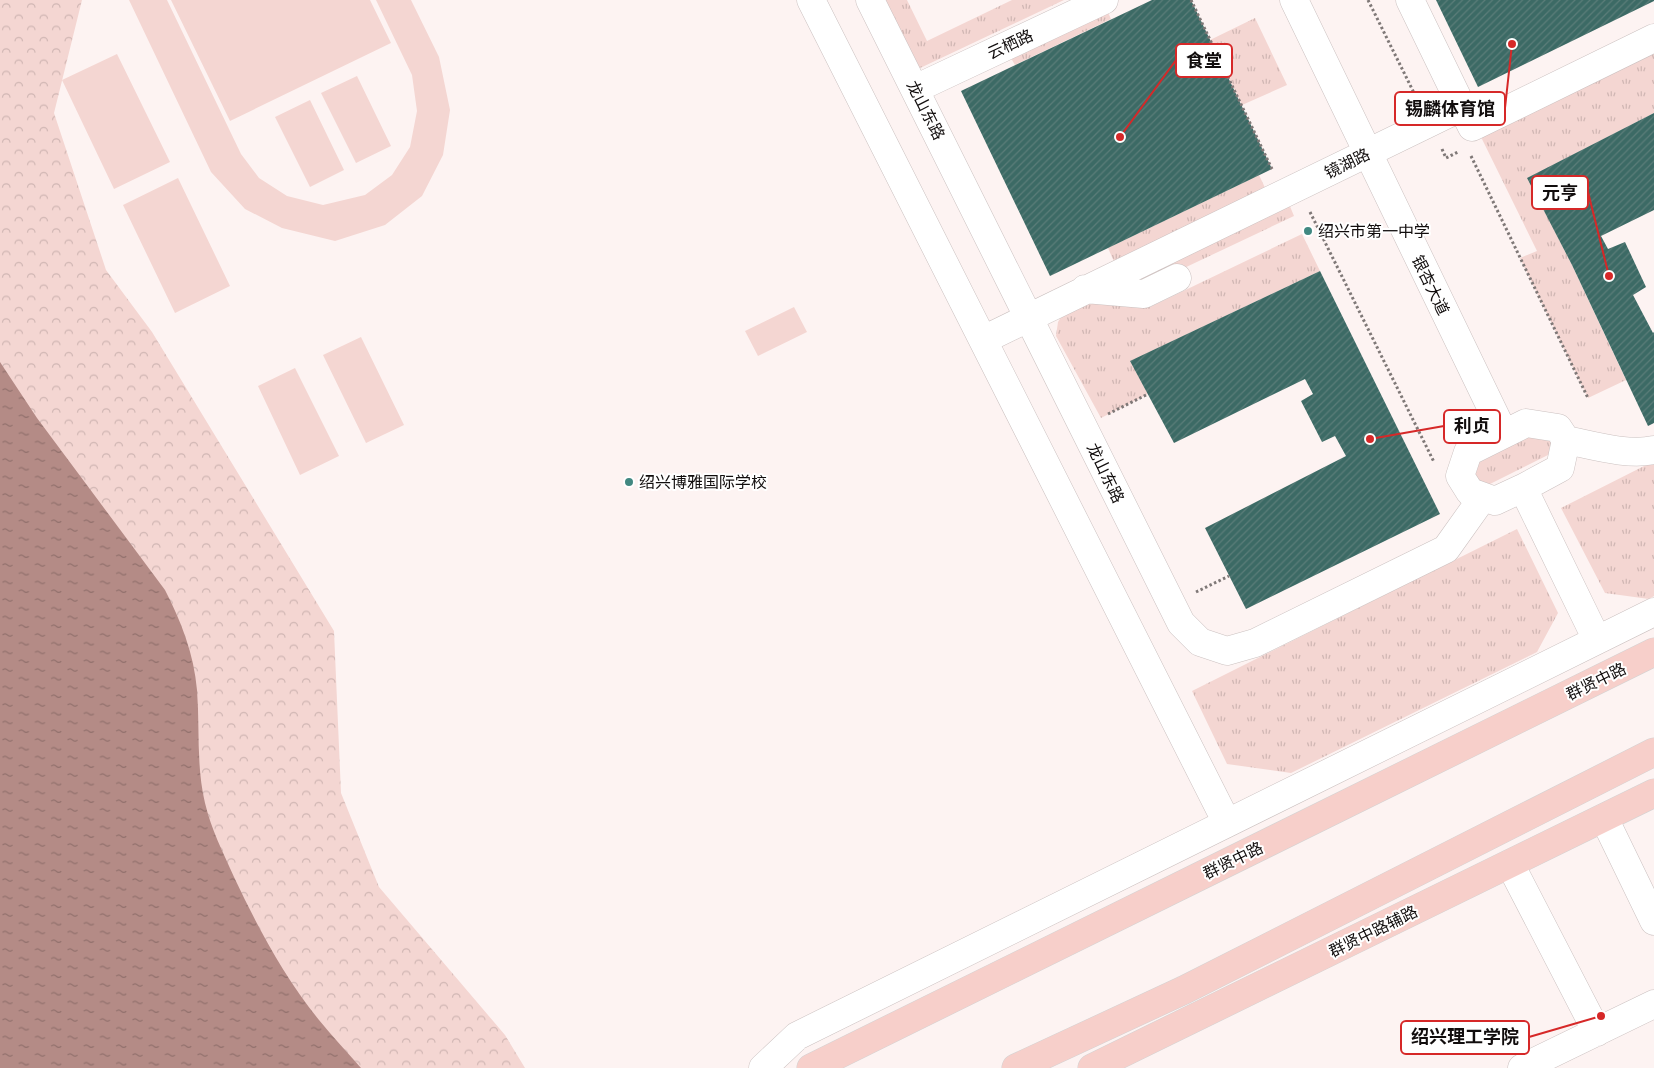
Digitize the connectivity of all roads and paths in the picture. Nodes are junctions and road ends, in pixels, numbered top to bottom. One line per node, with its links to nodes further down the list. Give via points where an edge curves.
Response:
1 (811, 0): 19 (street)
2 (870, 0): 9 (street, 龙山东路)
3 (1104, 0): 9 (street, 云栖路)
4 (1191, 0): 15 (path, via 1272,169 1284,163)
5 (1294, 0): 14 (street, 银杏大道)
6 (1368, 0): 11 (path)
7 (1410, 0): 10 (street)
8 (1654, 38): 10 (street, via 1472,127)
9 (915, 89): 18 (street, 龙山东路)
10 (1462, 106): 11 (street, 镜湖路)
11 (1429, 123): 12 (path, via 1446,158); 14 (street, 镜湖路)
12 (1460, 151)
13 (1470, 152): 21 (path)
14 (1367, 153): 15 (street, 镜湖路); 23 (street, 银杏大道)
15 (1297, 187): 17 (street, 镜湖路); 26 (path)
16 (1177, 278): 17 (street, via 1144,294)
17 (1085, 289): 18 (street, 镜湖路)
18 (1029, 317): 19 (street, 镜湖路); 22 (street, 龙山东路)
19 (983, 340): 37 (street)
20 (1148, 394): 22 (path)
21 (1588, 398)
22 (1083, 427): 30 (street, 龙山东路)
23 (1504, 434): 24 (street, via 1526,423 1558,428); 28 (street, via 1468,452 1460,476 1470,492)
24 (1566, 440): 25 (street, via 1617,450); 27 (street, via 1560,468)
25 (1654, 450)
26 (1436, 466)
27 (1523, 488): 28 (street, via 1494,501); 32 (street)
28 (1482, 497): 30 (street, 龙山东路, via 1446,549 1255,643 1227,651 1200,642 1181,623)
29 (1229, 576): 30 (path)
30 (1172, 604)
31 (1654, 612): 32 (street)
32 (1597, 640): 37 (street)
33 (1654, 652): 43 (main road, 群贤中路)
34 (1654, 752): 44 (main road, via 1184,990)
35 (1654, 794): 36 (main road, 群贤中路辅路)
36 (1604, 818): 38 (main road, 群贤中路辅路); 39 (street)
37 (1226, 823): 42 (street, via 797,1036)
38 (1510, 864): 41 (street); 45 (main road, 群贤中路辅路)
39 (1654, 921)
40 (1654, 1004): 41 (street)
41 (1597, 1032): 46 (street)
42 (763, 1068)
43 (811, 1068)
44 (1016, 1068)
45 (1092, 1068)
46 (1522, 1068)

